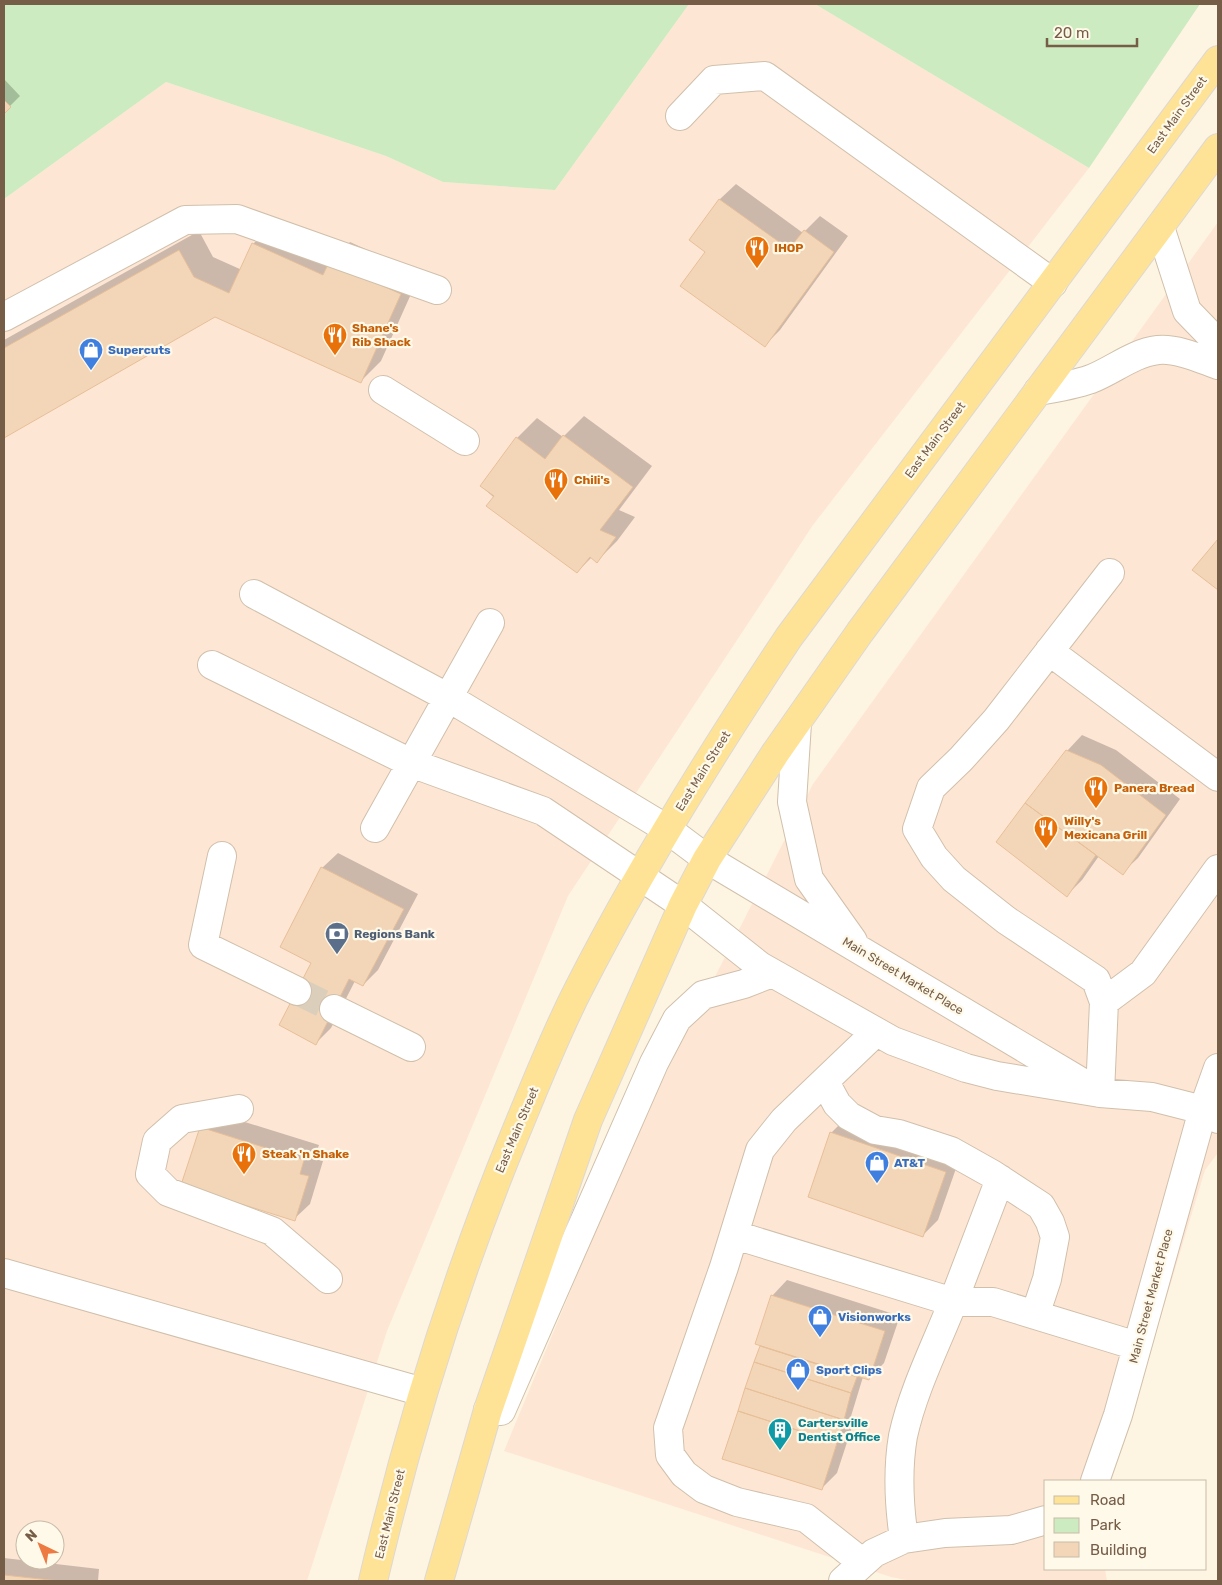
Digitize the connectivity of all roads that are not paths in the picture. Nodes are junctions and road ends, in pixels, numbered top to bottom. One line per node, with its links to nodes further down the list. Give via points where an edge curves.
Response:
1 (1218, 60): 5 (main road, East Main Street)
2 (680, 116): 5 (street, via 714,80 764,76)
3 (1218, 148): 4 (main road)
4 (1160, 227): 8 (street, via 1187,311); 11 (main road)
5 (1053, 283): 23 (main road, East Main Street, via 789,636)
6 (437, 290): 7 (street, via 237,219 185,220)
7 (4, 317)
8 (1218, 343)
9 (1218, 365): 11 (street, via 1186,354 1159,350 1126,360 1091,378)
10 (382, 390): 12 (street)
11 (1038, 391): 19 (main road)
12 (465, 441)
13 (1110, 573): 16 (street)
14 (254, 594): 18 (street, Main Street Market Place)
15 (490, 623): 18 (street)
16 (1049, 652): 21 (street); 32 (street, via 990,726 931,788 917,829 934,857 954,879 1006,920 1096,980)
17 (212, 665): 20 (street, Main Street Market Place)
18 (449, 698): 20 (street); 23 (street, Main Street Market Place)
19 (797, 723): 25 (main road); 29 (street, via 792,802 809,879)
20 (412, 763): 22 (street); 27 (street, Main Street Market Place, via 543,810)
21 (1218, 777)
22 (375, 828)
23 (667, 829): 25 (street, Main Street Market Place); 27 (main road, East Main Street)
24 (222, 856): 31 (street, via 203,945)
25 (707, 859): 28 (main road); 29 (street, Main Street Market Place)
26 (1218, 869): 32 (street, via 1143,973)
27 (640, 875): 28 (street, Main Street Market Place); 48 (main road, East Main Street, via 577,992 530,1097 487,1202)
28 (683, 905): 30 (street, Main Street Market Place); 49 (main road, via 588,1120)
29 (860, 950): 38 (street, Main Street Market Place)
30 (772, 972): 34 (street, Main Street Market Place); 49 (street, via 703,995 677,1019 654,1063 501,1411)
31 (297, 991)
32 (1104, 1002): 38 (street)
33 (334, 1010): 35 (street)
34 (876, 1032): 37 (street); 38 (street, Main Street Market Place, via 966,1068)
35 (411, 1048)
36 (1218, 1068): 40 (street, Main Street Market Place)
37 (824, 1082): 41 (street, via 837,1104 849,1116 875,1130 952,1151); 42 (street, via 784,1120 760,1150)
38 (1100, 1093): 40 (street, Main Street Market Place, via 1152,1096)
39 (238, 1109): 44 (street, via 182,1119 157,1141 150,1174 168,1192 272,1231)
40 (1211, 1115): 47 (street, Main Street Market Place)
41 (1000, 1179): 45 (street); 46 (street, via 1041,1206 1055,1237 1049,1270)
42 (735, 1235): 45 (street); 53 (street, via 668,1428 670,1455 684,1474 704,1489 736,1502 806,1518)
43 (4, 1273): 48 (street)
44 (328, 1279)
45 (953, 1302): 46 (street, via 993,1302); 52 (street, via 915,1397 904,1436 898,1504)
46 (1034, 1315): 47 (street)
47 (1138, 1346): 50 (street, Main Street Market Place)
48 (423, 1392): 54 (main road, East Main Street)
49 (488, 1410): 55 (main road)
50 (1095, 1480)
51 (1044, 1521): 52 (street, via 1011,1530 945,1533)
52 (904, 1539): 53 (street, via 874,1553)
53 (863, 1563): 56 (street)
54 (374, 1581)
55 (439, 1581)
56 (843, 1581)

